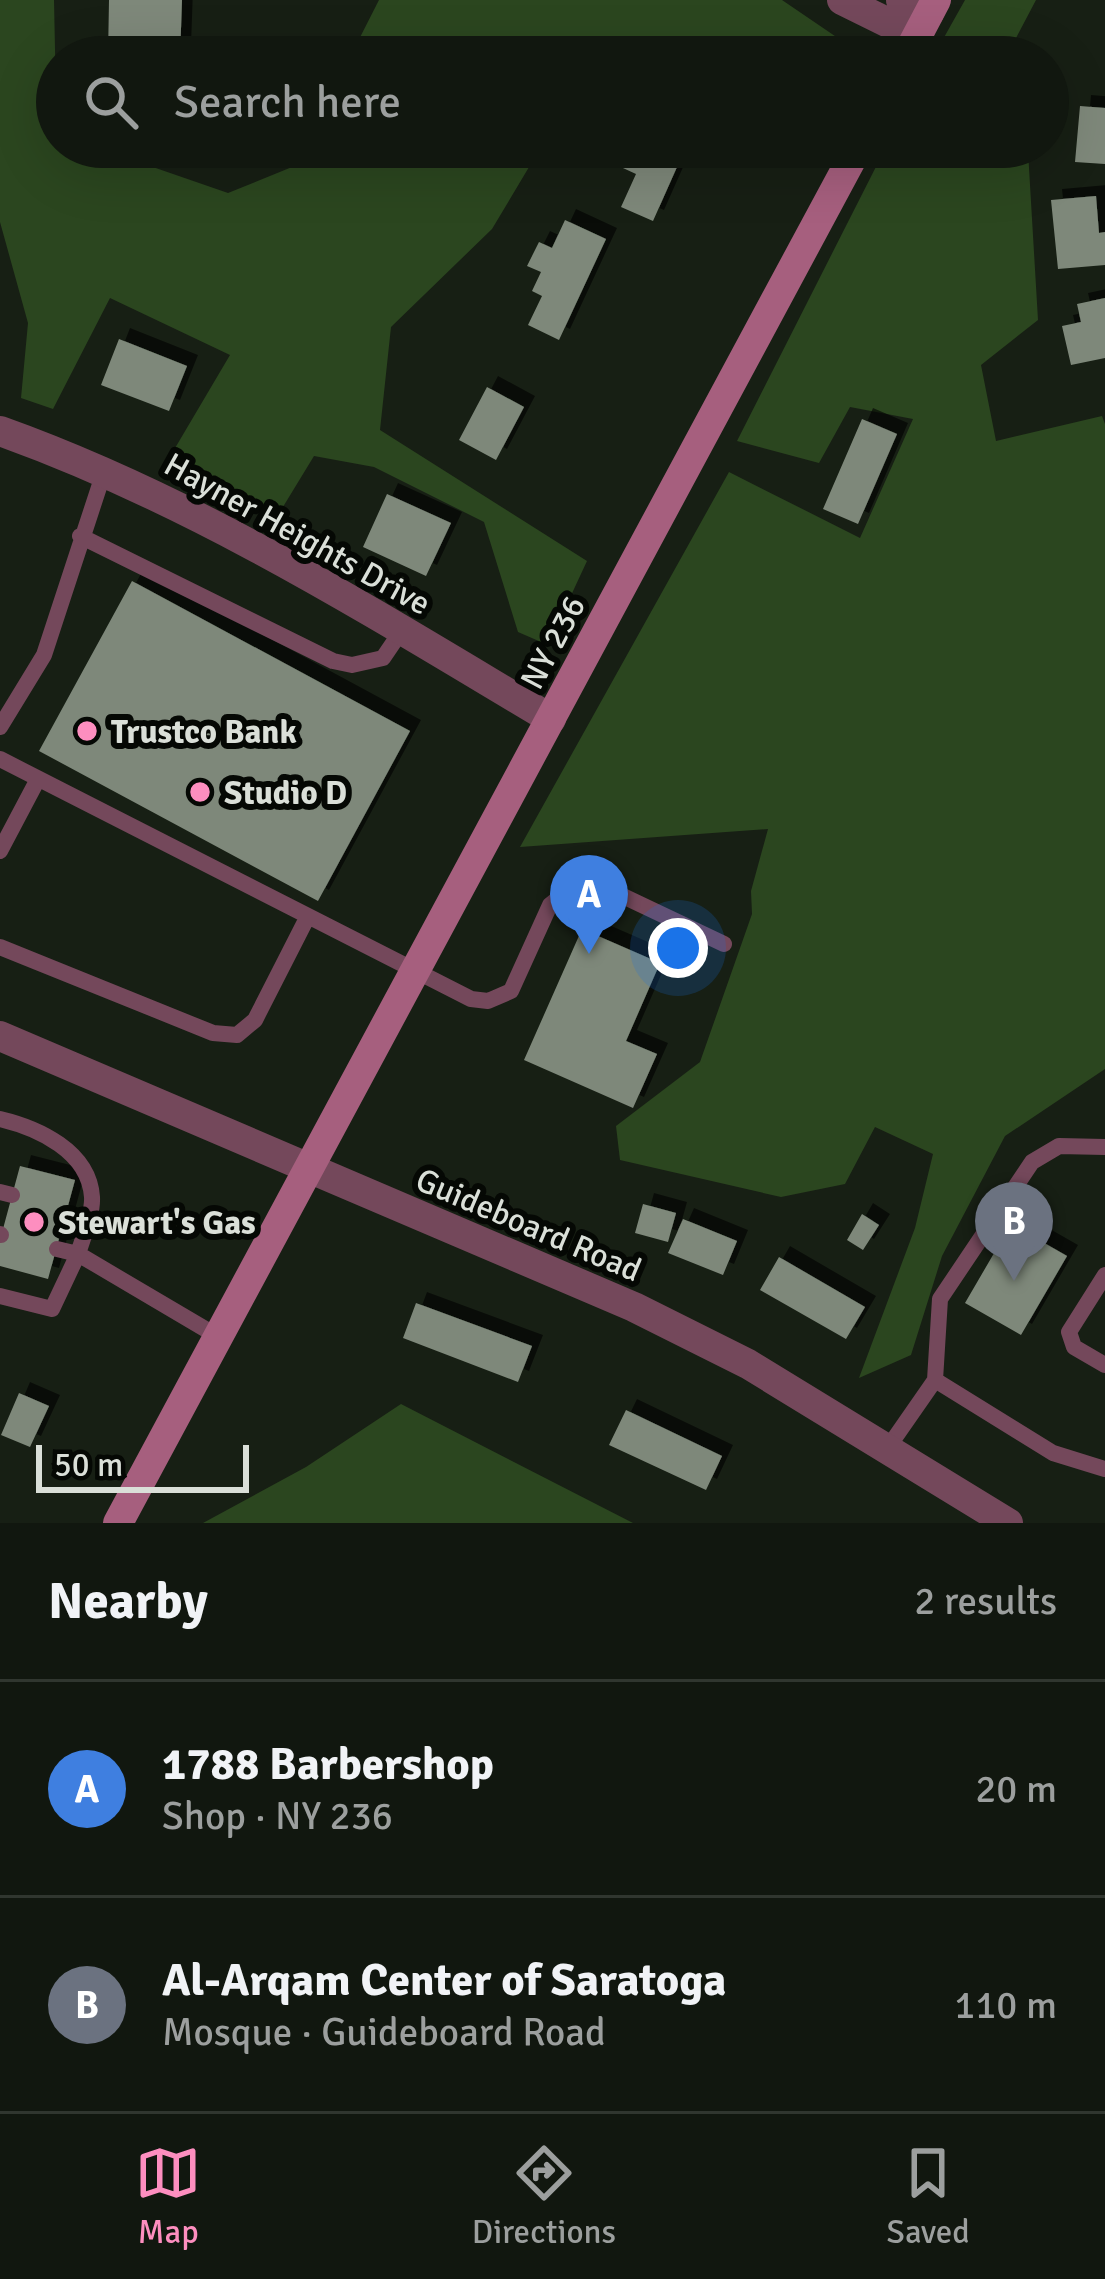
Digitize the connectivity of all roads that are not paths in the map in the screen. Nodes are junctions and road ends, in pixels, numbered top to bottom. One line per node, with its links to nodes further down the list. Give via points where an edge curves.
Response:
1 (842, 0): 2 (street)
2 (918, 21)
3 (847, 168): 8 (main road, NY 236 / NY 236)
4 (0, 431): 5 (street, Hayner Heights Drive)
5 (106, 469): 6 (lane); 7 (street, Hayner Heights Drive)
6 (80, 536): 7 (lane, via 333,661 383,658); 9 (lane, via 44,656)
7 (402, 630): 8 (street, Hayner Heights Drive)
8 (551, 719): 16 (main road, NY 236 / NY 236)
9 (0, 728)
10 (0, 759): 11 (lane)
11 (38, 779): 12 (lane); 13 (lane)
12 (0, 851)
13 (308, 918): 15 (lane, via 255,1020 237,1035 212,1034); 16 (lane)
14 (724, 944): 16 (lane, via 605,888 571,888 550,905 519,981 500,998 471,999)
15 (0, 947)
16 (413, 972): 20 (main road, NY 236 / NY 236)
17 (0, 1036): 20 (street, Guideboard Road)
18 (0, 1119): 22 (lane, via 54,1139 76,1162 88,1179)
19 (1105, 1148): 29 (lane, via 1059,1146 1032,1162 940,1298)
20 (306, 1168): 27 (main road, NY 236); 30 (street, Guideboard Road, via 634,1307 748,1364)
21 (67, 1210): 22 (lane)
22 (88, 1216): 24 (lane)
23 (56, 1249): 24 (lane)
24 (78, 1254): 26 (lane, via 52,1309); 27 (lane)
25 (1105, 1275): 28 (lane, via 1069,1332 1074,1347)
26 (0, 1296)
27 (217, 1336): 32 (main road, NY 236)
28 (1105, 1365)
29 (935, 1380): 30 (lane); 31 (lane, via 1053,1453)
30 (886, 1449): 33 (street, Guideboard Road)
31 (1105, 1469)
32 (118, 1523)
33 (1009, 1523)

